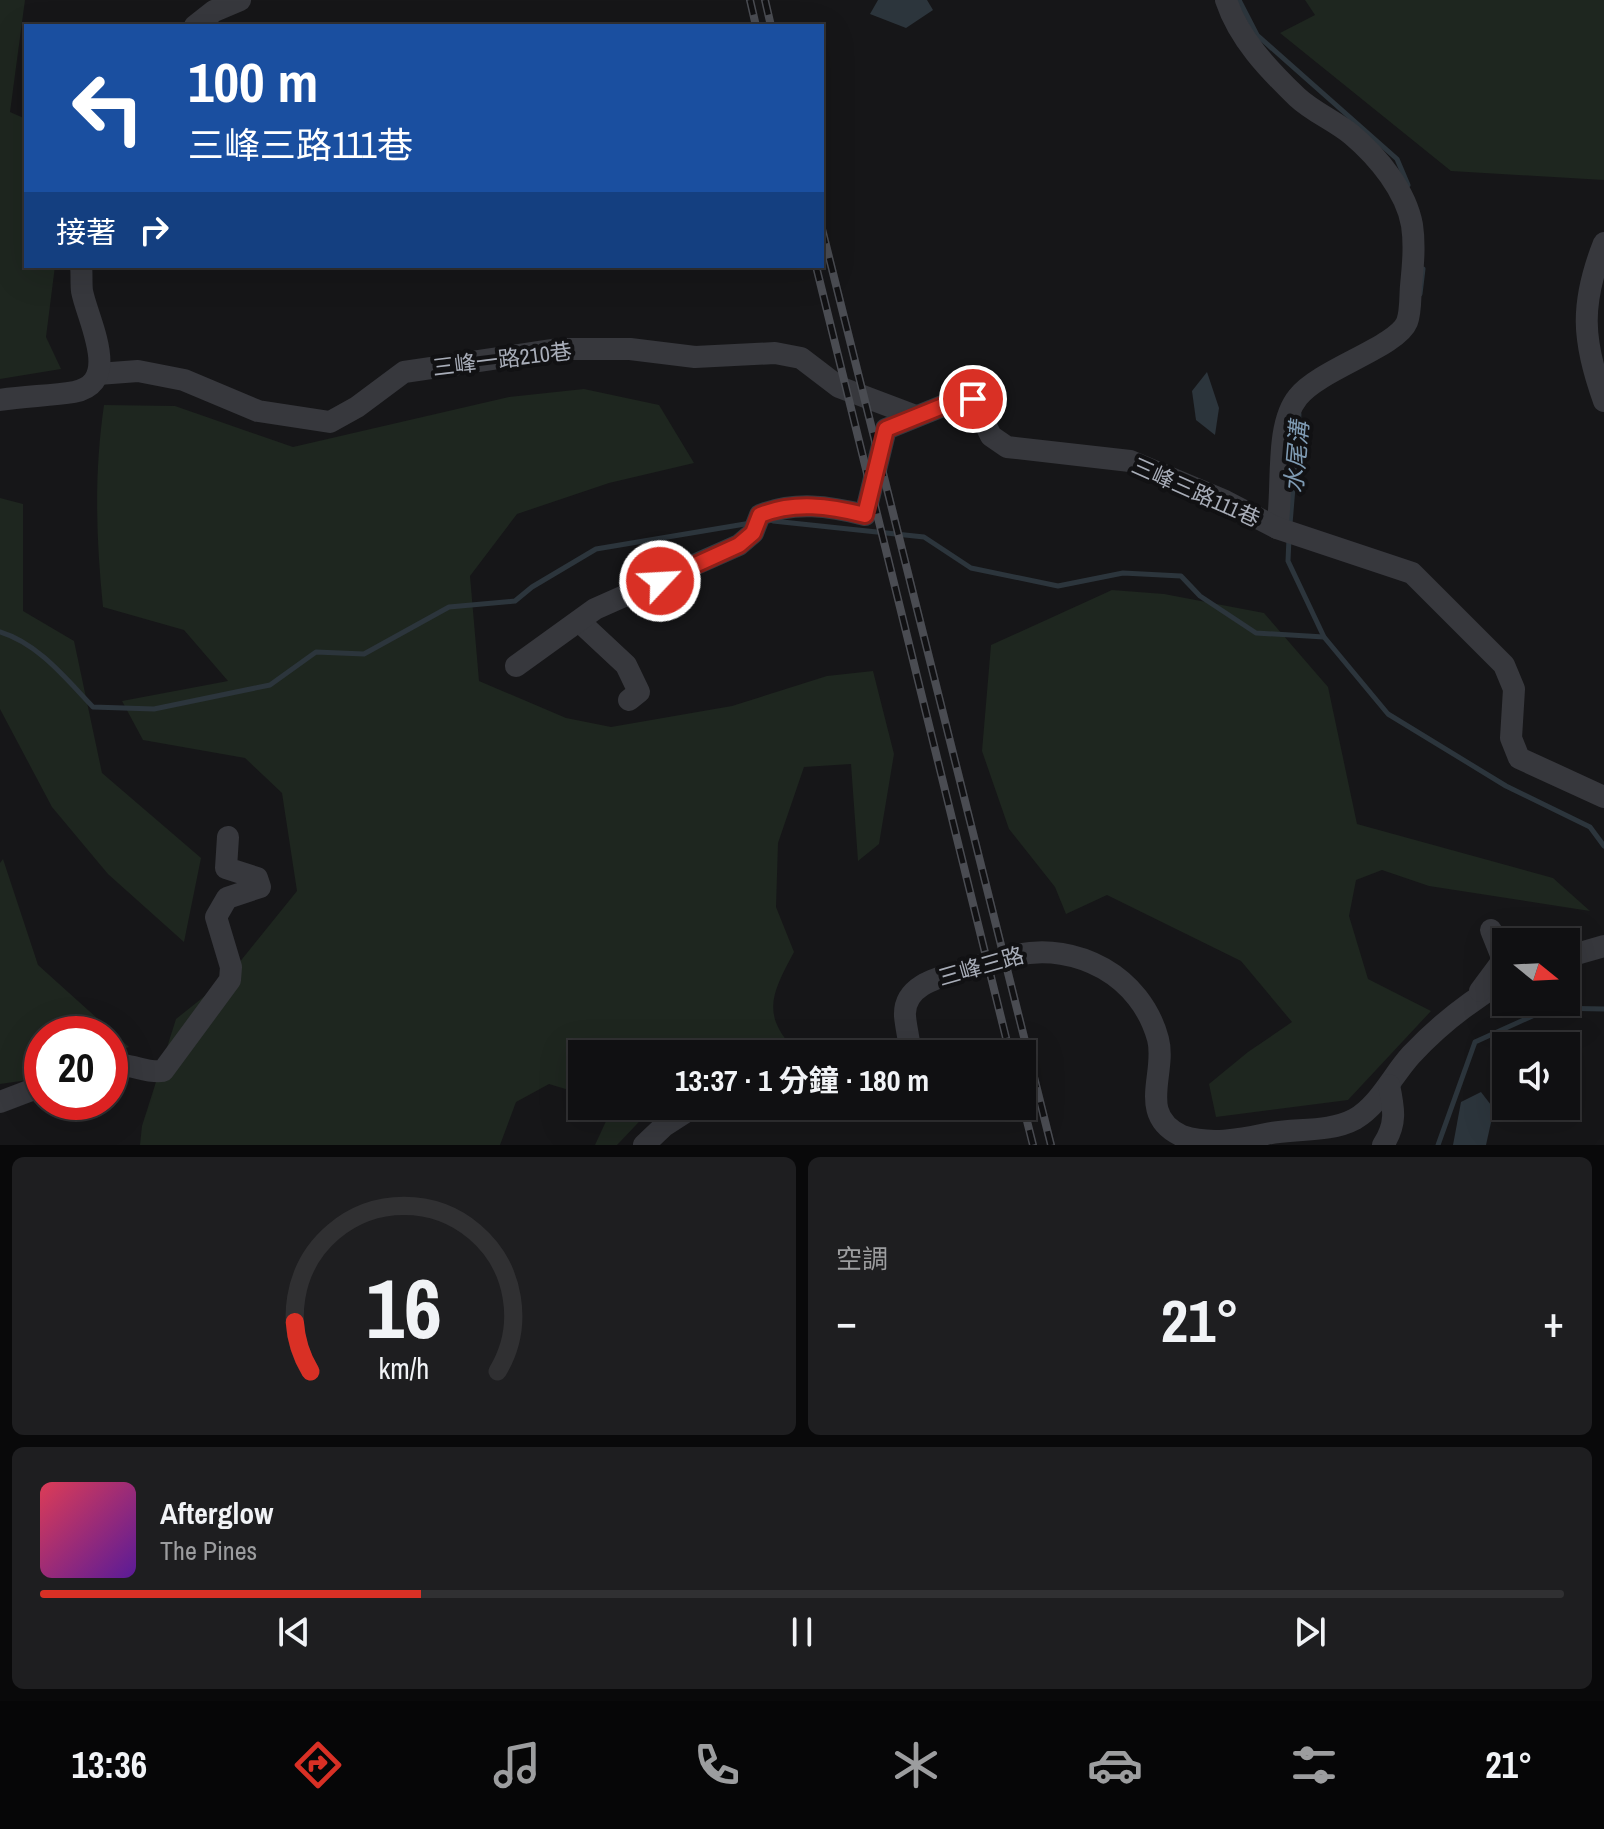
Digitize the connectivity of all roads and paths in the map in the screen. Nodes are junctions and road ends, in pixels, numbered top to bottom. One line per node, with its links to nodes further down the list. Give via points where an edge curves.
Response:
1 (240, 0): 3 (street)
2 (1226, 0): 10 (street, via 1251,49 1298,99 1352,135 1393,181 1412,226 1407,322 1396,336 1317,379 1287,417)
3 (198, 24)
4 (1604, 243): 8 (street, via 1584,318 1588,356)
5 (81, 268): 6 (street, via 100,357)
6 (98, 374): 7 (street, via 74,392); 9 (street, 三峰一路210巷, via 138,371 184,380 258,411 330,422 404,372 559,349 630,349 695,357 775,353 801,358 839,387)
7 (0, 400)
8 (1604, 401)
9 (913, 415): 10 (street, 三峰三路111巷, via 973,399 991,436 1007,447 1130,461); 11 (street, 三峰三路111巷, via 886,429 865,515 811,505 778,508 760,515 753,533 739,545 595,609)
10 (1285, 531): 14 (street, 三峰三路111巷, via 1412,573 1504,665 1514,689 1511,738 1519,758)
11 (581, 623): 12 (street, 三峰三路111巷); 13 (street, via 626,665 639,692)
12 (516, 666)
13 (629, 700)
14 (1604, 797)
15 (228, 837): 22 (street, via 226,868 257,878 260,887 227,898 216,917 230,980 163,1071)
16 (1491, 930): 20 (street, via 1503,960)
17 (1604, 946): 18 (street)
18 (1580, 953)
19 (1492, 989): 20 (street, 三峰三路)
20 (1472, 1002): 23 (street, 三峰三路, via 1431,1035)
21 (908, 1040): 23 (street, 三峰三路, bridge, via 905,1014 910,996 924,983 1016,955 1052,950 1100,965 1141,1003 1161,1056 1154,1101 1178,1135 1226,1143 1342,1124 1369,1108)
22 (128, 1066)
23 (1389, 1085): 28 (street, via 1395,1115)
24 (24, 1093): 25 (street)
25 (0, 1102)
26 (673, 1120): 27 (street)
27 (644, 1145)
28 (1383, 1145)

